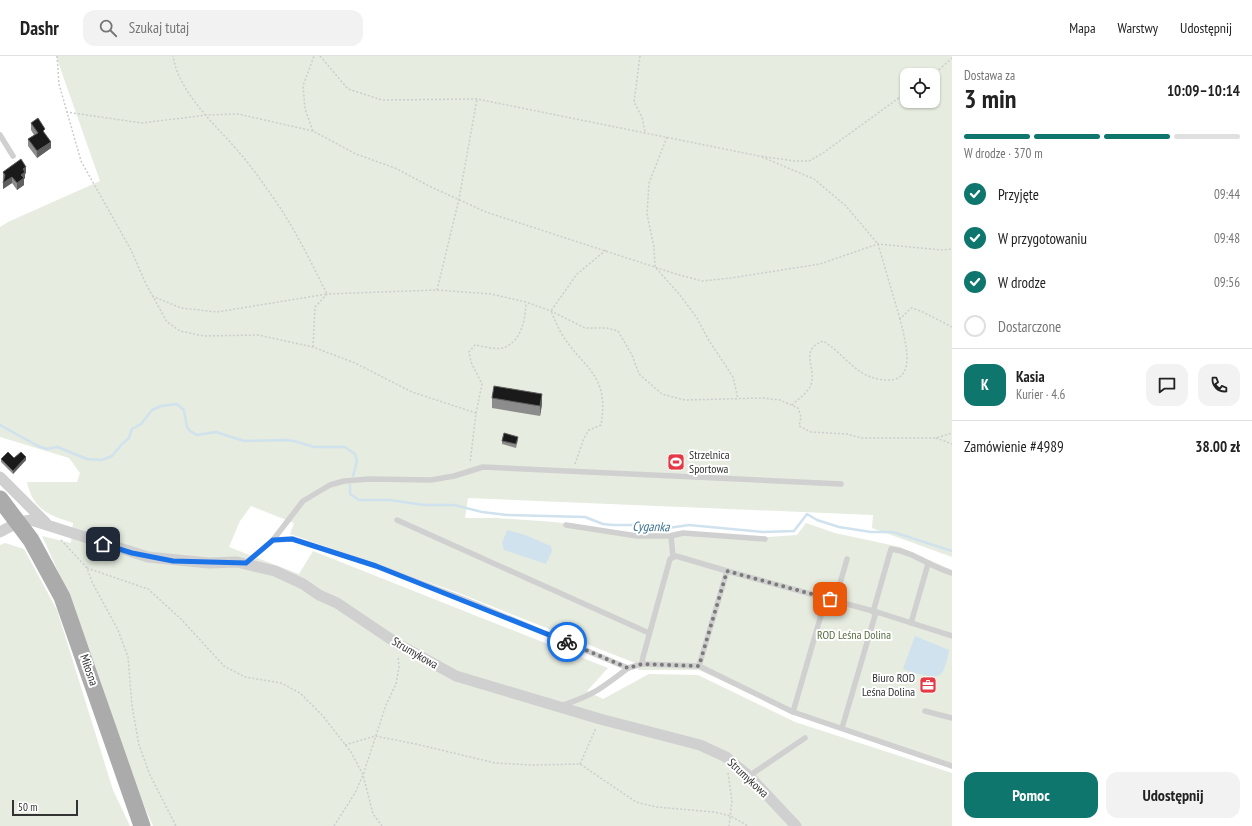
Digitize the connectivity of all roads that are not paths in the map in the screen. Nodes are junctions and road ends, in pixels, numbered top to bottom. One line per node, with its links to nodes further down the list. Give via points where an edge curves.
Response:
1 (0, 136): 2 (lane)
2 (13, 156)
3 (0, 476): 8 (street)
4 (841, 484): 13 (lane, via 483,467 431,480 369,479 330,485 303,500)
5 (0, 499): 7 (main road, Miłosna)
6 (397, 520): 24 (lane)
7 (18, 522): 8 (street, Strumykowa, via 31,520); 10 (street); 37 (main road, Miłosna, via 31,540 62,597)
8 (48, 525): 16 (street, Strumykowa, via 148,557)
9 (566, 526): 11 (lane, via 637,536)
10 (0, 532)
11 (671, 536): 12 (lane, via 682,533); 14 (lane)
12 (765, 539)
13 (273, 540): 16 (lane); 28 (lane, via 292,539 376,566)
14 (672, 557): 18 (lane); 24 (lane)
15 (847, 559): 21 (lane)
16 (246, 563): 29 (street, Strumykowa, via 275,571 303,584 337,603 398,644 456,676)
17 (928, 564): 19 (lane); 22 (lane, via 903,550 891,549); 23 (lane)
18 (727, 571): 20 (lane); 27 (lane)
19 (952, 573)
20 (826, 598): 21 (lane); 31 (lane)
21 (835, 601): 22 (lane)
22 (875, 612): 23 (lane); 33 (lane)
23 (911, 623): 25 (lane)
24 (649, 633): 26 (lane)
25 (952, 636)
26 (642, 664): 27 (lane); 28 (lane)
27 (699, 666): 31 (lane)
28 (628, 668): 29 (lane, via 602,689)
29 (560, 706): 36 (street, Strumykowa, via 700,745 726,757)
30 (925, 711): 32 (lane)
31 (793, 712): 33 (lane)
32 (952, 718)
33 (842, 728): 35 (lane)
34 (804, 738): 36 (lane)
35 (952, 766)
36 (749, 776): 38 (street, Strumykowa)
37 (142, 826)
38 (796, 826)

